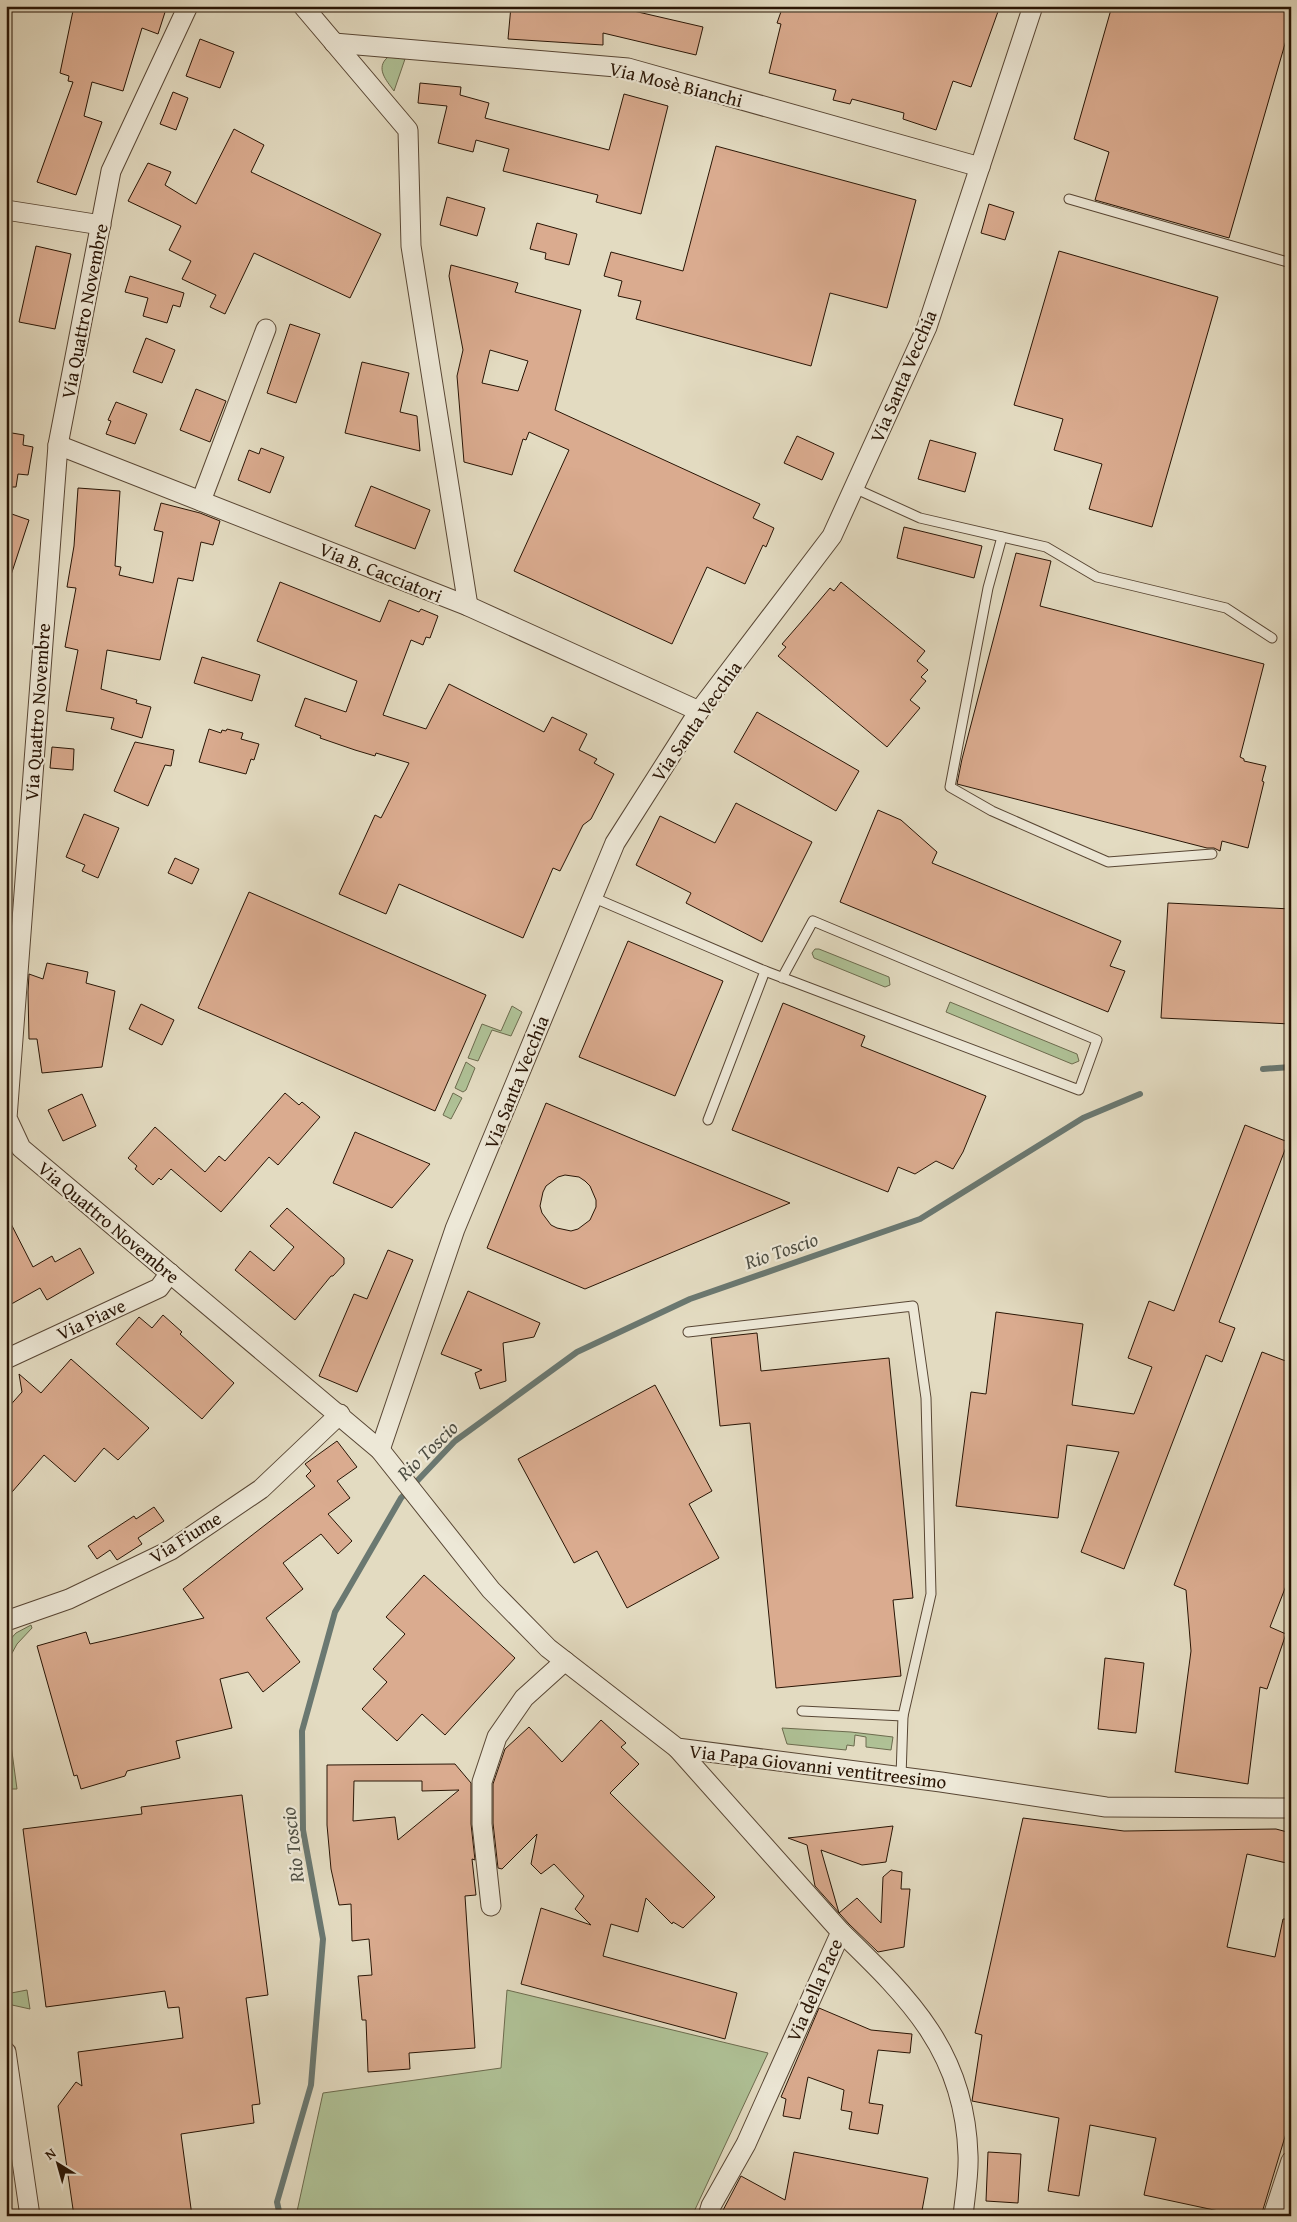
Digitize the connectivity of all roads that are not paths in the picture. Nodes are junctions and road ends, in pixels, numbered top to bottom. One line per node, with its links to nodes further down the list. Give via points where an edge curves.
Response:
1 (188, 6): 8 (street, Via Quattro Novembre, via 111,171)
2 (303, 6): 4 (street)
3 (1033, 6): 5 (street, Via Santa Vecchia)
4 (334, 43): 5 (street, Via Mosè Bianchi, via 628,68); 15 (street, via 408,130 411,246)
5 (980, 167): 12 (street, Via Santa Vecchia, via 927,327)
6 (1069, 199): 9 (lane)
7 (6, 210): 8 (street)
8 (101, 225): 11 (street, Via Quattro Novembre)
9 (1290, 261)
10 (266, 329): 13 (street)
11 (58, 444): 13 (street, Via B. Cacciatori); 20 (street, Via Quattro Novembre)
12 (854, 488): 14 (lane, via 920,518); 17 (street, Via Santa Vecchia, via 832,536)
13 (201, 501): 15 (street, Via B. Cacciatori)
14 (1002, 537): 16 (lane, via 1046,547 1097,577 1226,608); 18 (lane, via 988,588 950,787 992,811 1108,862)
15 (468, 606): 17 (street, Via B. Cacciatori)
16 (1272, 638)
17 (699, 711): 19 (street, Via Santa Vecchia, via 615,843)
18 (1212, 854)
19 (592, 897): 21 (lane); 29 (street, Via Santa Vecchia, via 455,1229)
20 (13, 936): 24 (street, Via Quattro Novembre, via 7,1118)
21 (765, 972): 22 (lane); 23 (lane)
22 (782, 978): 22 (lane, via 1079,1090 1097,1040 813,921)
23 (708, 1120)
24 (13, 1149): 25 (street, Via Quattro Novembre)
25 (170, 1273): 27 (street, Via Piave, via 159,1288); 28 (street, Via Quattro Novembre)
26 (688, 1332): 33 (lane, via 913,1306 926,1398 931,1594)
27 (6, 1359)
28 (340, 1414): 29 (street, Via Quattro Novembre); 30 (street, Via Fiume, via 261,1489 171,1550 70,1599)
29 (380, 1450): 31 (street, Via Papa Giovanni ventitreesimo, via 491,1590)
30 (6, 1621)
31 (565, 1662): 34 (street, Via Papa Giovanni ventitreesimo); 37 (street, via 524,1698 497,1738 482,1782 482,1824)
32 (802, 1711): 33 (lane)
33 (903, 1716): 35 (lane)
34 (677, 1748): 35 (street, Via Papa Giovanni ventitreesimo); 38 (street, Via della Pace)
35 (900, 1777): 36 (street, Via Papa Giovanni ventitreesimo, via 1106,1807)
36 (1291, 1808)
37 (490, 1906)
38 (841, 1932): 42 (street, Via della Pace, via 746,2144); 43 (street, via 908,2001 935,2036 947,2060 965,2123 968,2156)
39 (6, 2052): 41 (street)
40 (1291, 2161): 44 (street)
41 (30, 2216)
42 (708, 2216)
43 (963, 2216)
44 (1273, 2216)

